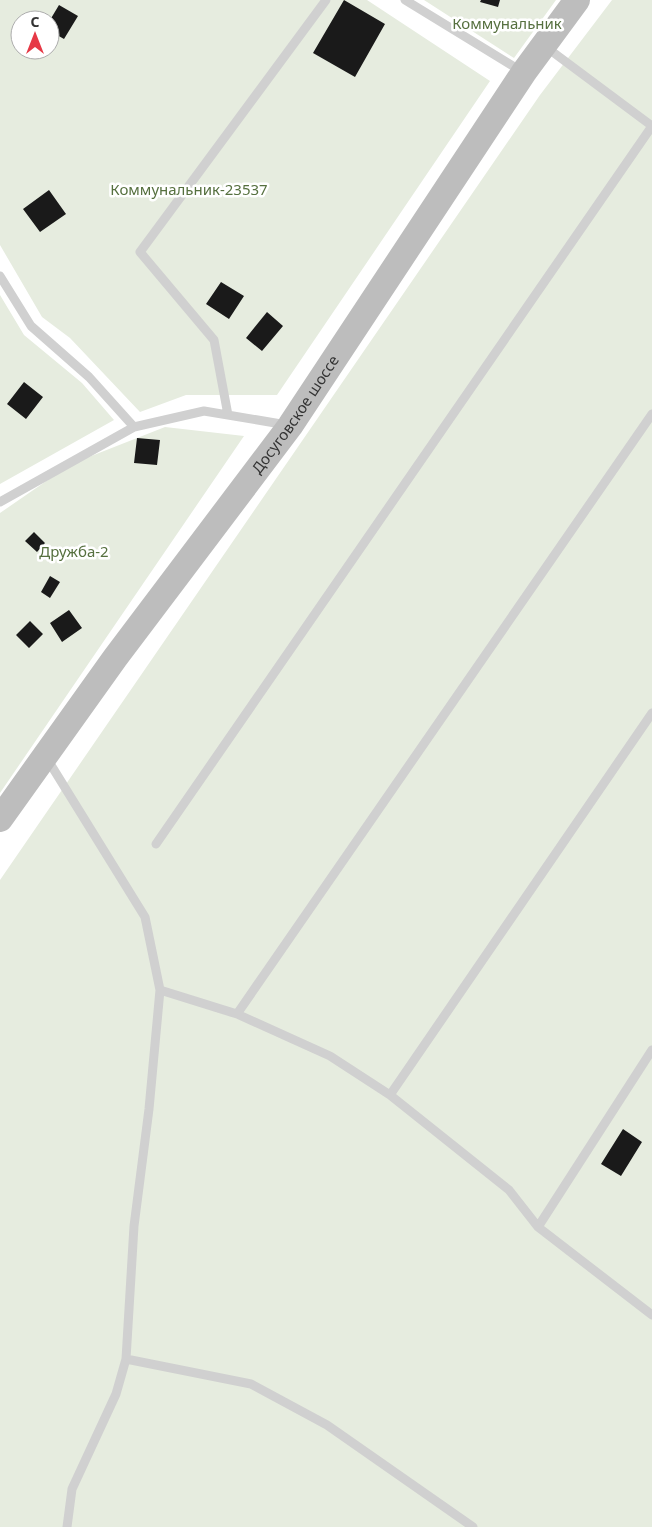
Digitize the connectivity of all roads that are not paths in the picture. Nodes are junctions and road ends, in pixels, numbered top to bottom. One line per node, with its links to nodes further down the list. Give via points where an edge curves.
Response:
1 (326, 0): 9 (lane, via 140,252 214,340)
2 (405, 0): 5 (lane)
3 (577, 0): 4 (main road, Досуговское шоссе)
4 (544, 45): 5 (main road, Досуговское шоссе); 6 (lane)
5 (524, 72): 10 (main road, Досуговское шоссе)
6 (652, 126): 16 (lane)
7 (0, 276): 11 (lane, via 32,326 89,377)
8 (652, 414): 18 (lane)
9 (228, 415): 10 (lane); 11 (lane, via 204,411)
10 (290, 426): 14 (main road, Досуговское шоссе)
11 (134, 427): 12 (lane)
12 (0, 502)
13 (652, 713): 20 (lane)
14 (45, 755): 15 (main road, Досуговское шоссе); 17 (lane, via 145,917)
15 (0, 819)
16 (156, 844)
17 (160, 990): 18 (lane); 23 (lane, via 134,1226)
18 (237, 1014): 20 (lane, via 330,1056)
19 (652, 1050): 21 (lane)
20 (390, 1095): 21 (lane, via 509,1190)
21 (538, 1227): 22 (lane)
22 (652, 1315)
23 (126, 1359): 24 (lane, via 116,1394 72,1489); 25 (lane, via 251,1384 327,1425)
24 (67, 1527)
25 (473, 1527)

